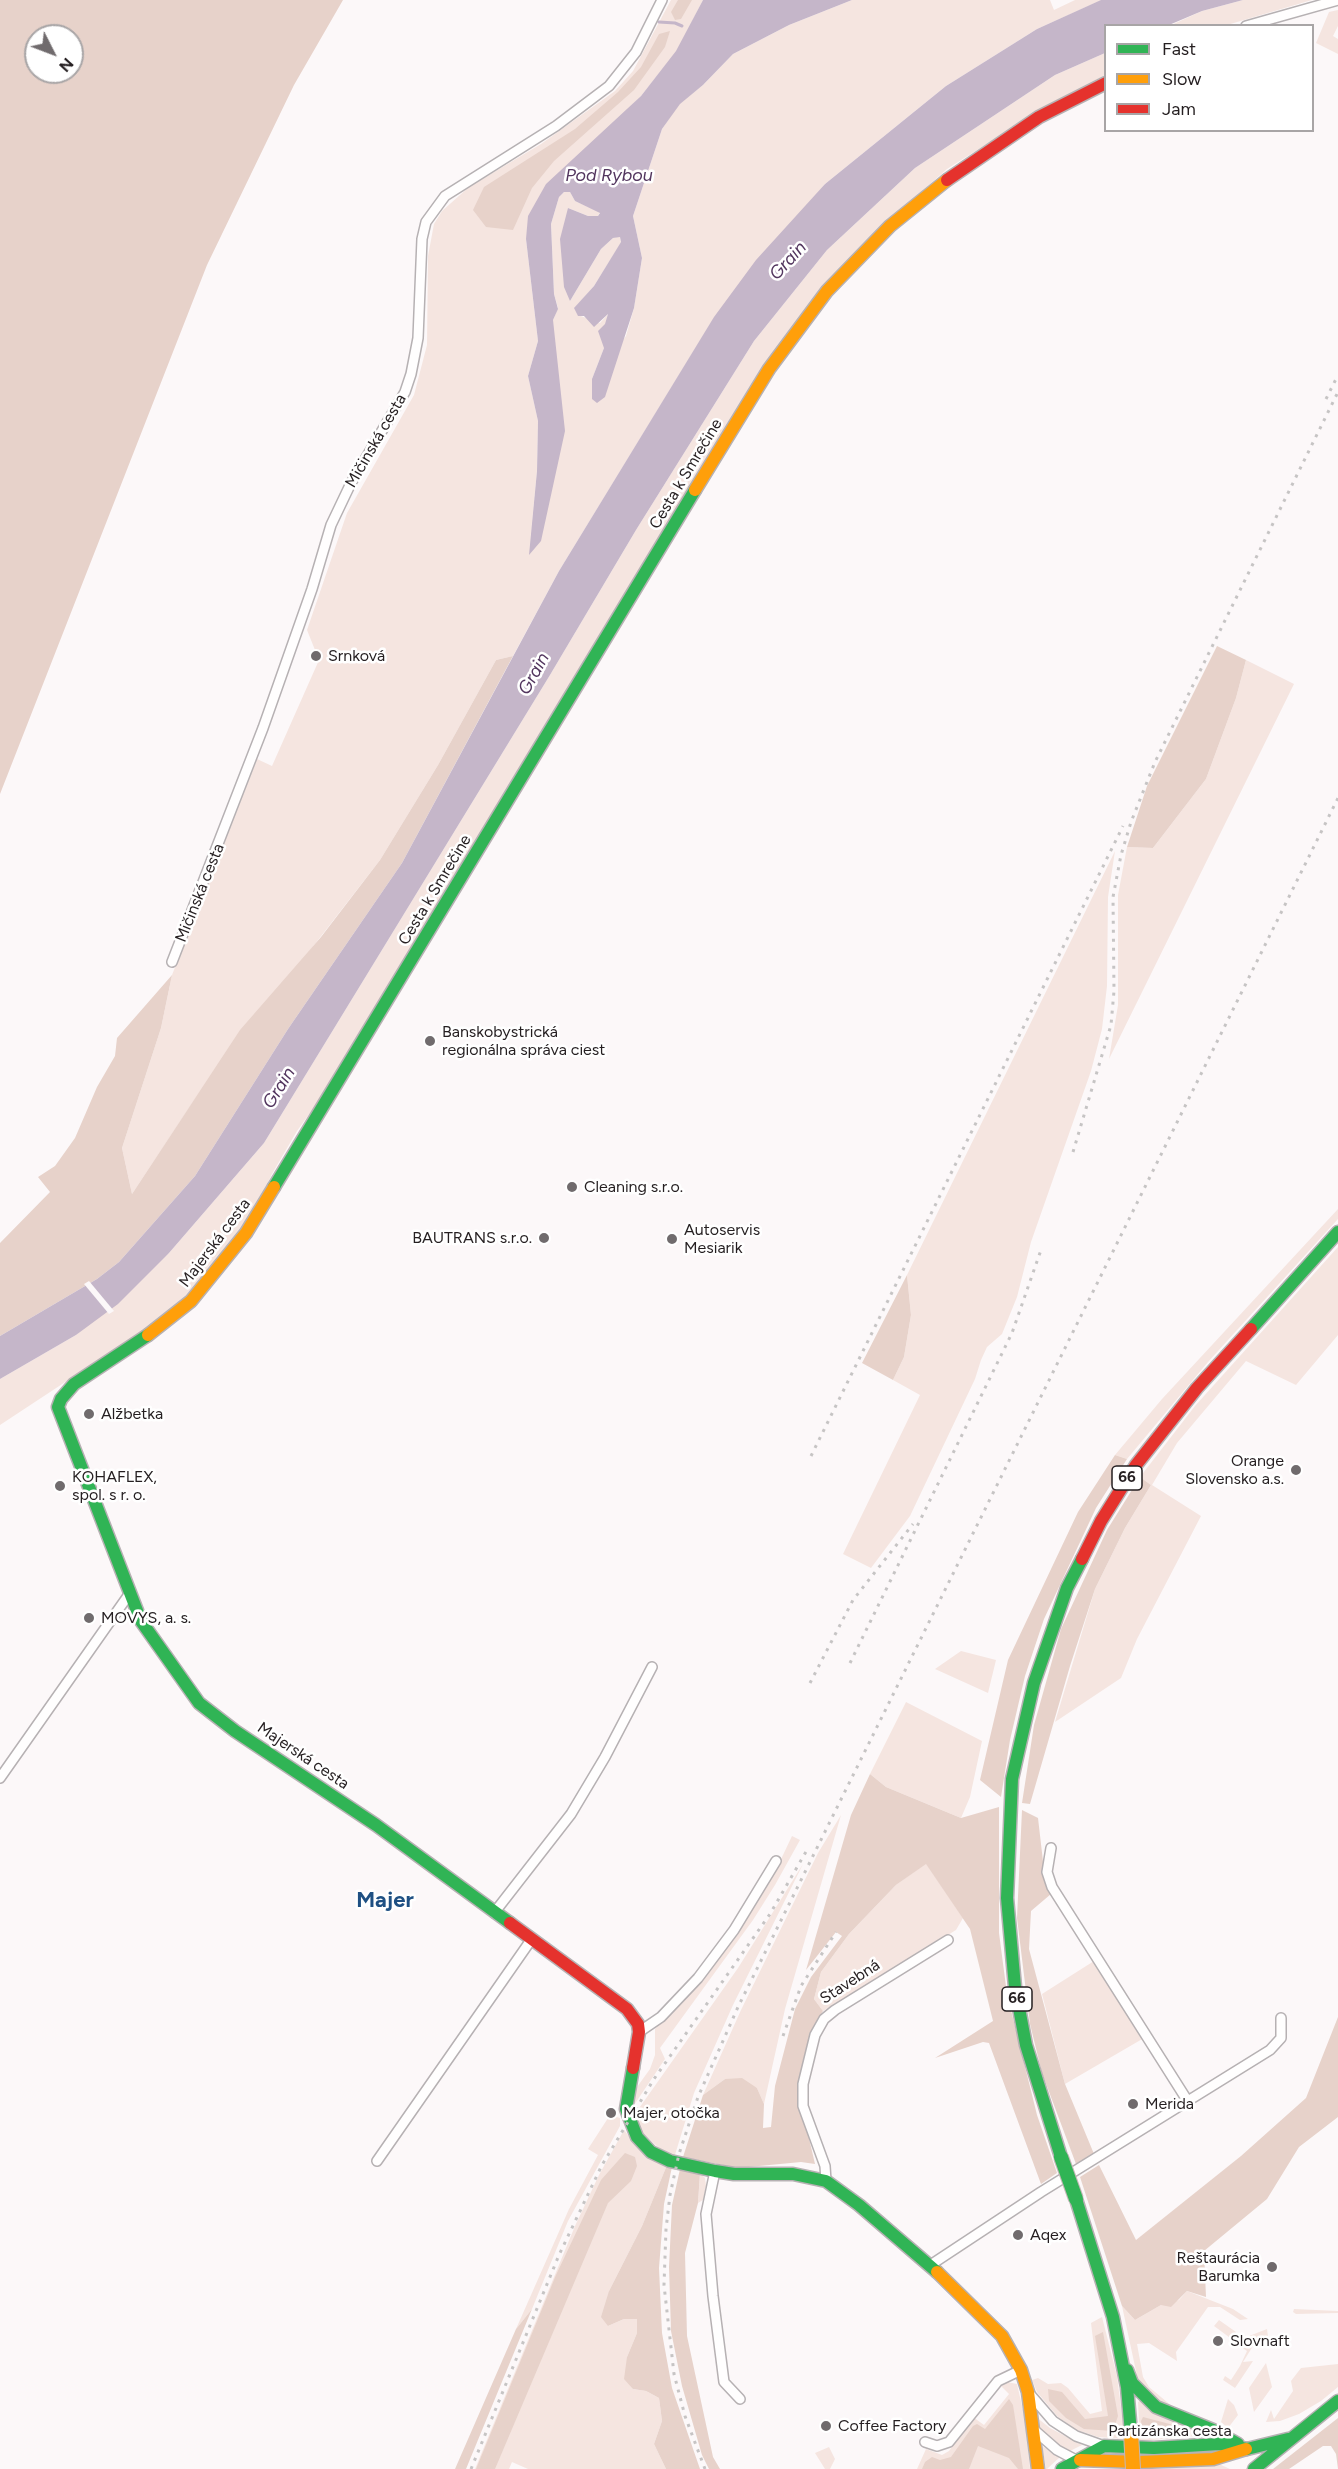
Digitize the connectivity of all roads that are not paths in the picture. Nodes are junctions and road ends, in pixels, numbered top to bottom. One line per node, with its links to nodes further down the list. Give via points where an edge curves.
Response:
1 (662, 0): 5 (street, Mičinská cesta, via 636,52 609,86 556,126 459,186 434,208 426,222 418,338 405,392 331,525 263,728)
2 (1338, 0): 3 (street)
3 (1253, 24)
4 (1104, 84): 6 (street, Cesta k Smrečine, via 1039,117 931,191 890,226 827,291 769,369)
5 (172, 962)
6 (401, 979): 8 (street, Majerská cesta, via 276,1187 213,1276 178,1313 74,1384 61,1399 59,1415)
7 (1338, 1232): 23 (street, 66, bridge, via 1173,1416 1101,1521 1067,1588 1044,1647 1012,1779 1007,1907 1018,2006 1035,2077 1106,2290)
8 (130, 1593): 10 (street); 13 (street, Majerská cesta, via 146,1630 191,1695 206,1709 376,1825)
9 (652, 1667): 13 (street, via 576,1806)
10 (0, 1778)
11 (1051, 1848): 18 (street, via 1047,1872 1052,1887)
12 (776, 1861): 17 (street, via 734,1930 698,1978 661,2017)
13 (494, 1913): 14 (street, Majerská cesta)
14 (531, 1940): 17 (street, Majerská cesta, via 627,2009); 19 (street)
15 (948, 1940): 21 (street, Stavebná, via 835,2010 815,2035 806,2066 803,2106 825,2166)
16 (1281, 2018): 18 (street, via 1281,2038 1270,2050)
17 (639, 2032): 20 (street, via 626,2098 628,2118 637,2137 651,2152 670,2161)
18 (1188, 2100): 22 (street)
19 (377, 2161)
20 (715, 2171): 21 (street, via 794,2174); 26 (street, via 706,2214 712,2296 724,2382)
21 (826, 2181): 22 (street)
22 (929, 2266): 24 (street, via 996,2329 1013,2351)
23 (1121, 2354): 32 (street, Partizánska cesta, via 1132,2383 1156,2407); 36 (street, 66, bridge)
24 (1021, 2370): 25 (street); 30 (street, via 998,2381 949,2442 937,2446)
25 (1028, 2392): 28 (street); 31 (street, via 1053,2421 1076,2436)
26 (740, 2399)
27 (1338, 2402): 29 (street, Partizánska cesta)
28 (1033, 2429): 33 (street); 34 (street)
29 (1288, 2439): 32 (street, Partizánska cesta); 37 (street, Partizánska cesta)
30 (925, 2442)
31 (1104, 2446): 32 (street, Partizánska cesta, via 1219,2444); 33 (street, Partizánska cesta)
32 (1247, 2448): 33 (street, via 1213,2459)
33 (1076, 2460): 35 (street, Partizánska cesta)
34 (1038, 2469)
35 (1062, 2469)
36 (1132, 2469)
37 (1254, 2469)

